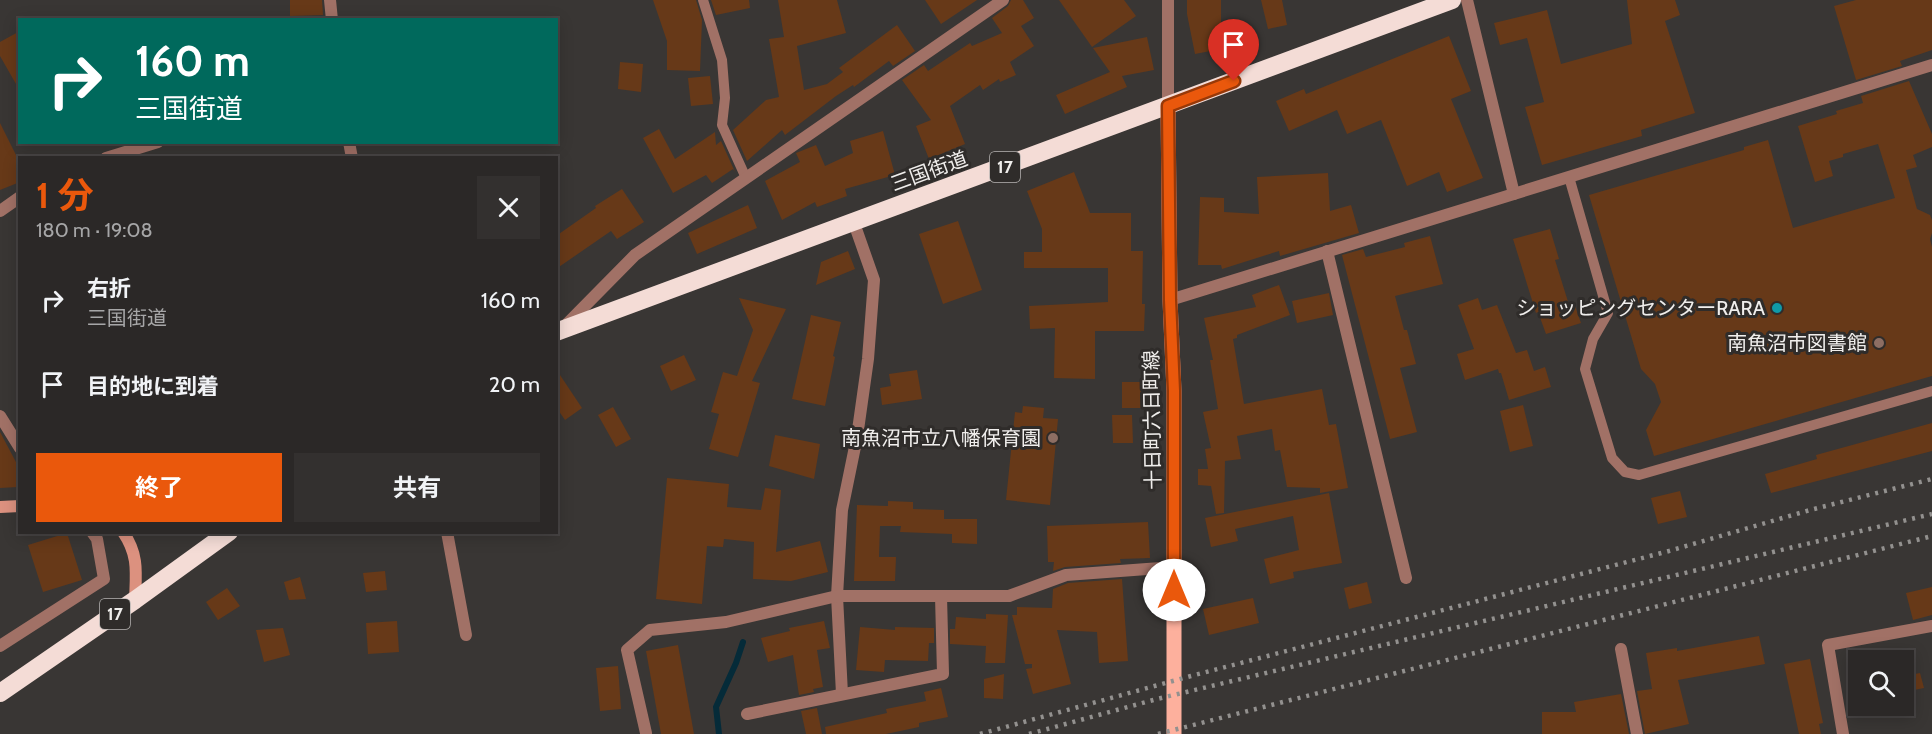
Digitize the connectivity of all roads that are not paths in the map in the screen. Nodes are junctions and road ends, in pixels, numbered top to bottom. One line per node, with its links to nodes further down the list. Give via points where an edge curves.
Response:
1 (330, 0): 7 (street)
2 (703, 0): 13 (lane, via 722,60 722,125)
3 (1003, 0): 13 (street)
4 (1168, 0): 9 (street)
5 (1452, 0): 9 (highway, 三国街道 / 17)
6 (1467, 0): 14 (street)
7 (332, 18)
8 (1932, 65): 12 (street)
9 (1168, 106): 17 (highway, 三国街道 / 17); 19 (main road, 十日町六日町線)
10 (151, 144): 11 (street)
11 (112, 156)
12 (1569, 177): 14 (street); 21 (lane, via 1608,313 1593,339 1585,369 1612,458 1625,472 1639,475)
13 (746, 178): 20 (street, via 635,255)
14 (1514, 194): 18 (street)
15 (18, 198): 16 (street)
16 (0, 211)
17 (854, 223): 20 (highway, 三国街道 / 17); 32 (street, via 874,280 865,382 842,510)
18 (1327, 251): 19 (street); 31 (street)
19 (1170, 300): 30 (main road, 十日町六日町線)
20 (558, 331)
21 (1932, 391)
22 (0, 416): 23 (street)
23 (18, 445)
24 (18, 506): 25 (main road)
25 (0, 507)
26 (94, 534): 37 (street, via 98,539 104,579)
27 (124, 534): 34 (main road, via 133,546)
28 (226, 534): 34 (highway, 17)
29 (447, 534): 36 (street)
30 (1174, 567): 33 (street, via 1066,575 1009,596); 43 (main road, 十日町六日町線)
31 (1406, 578)
32 (837, 596): 33 (street); 40 (street); 42 (street, via 726,622 650,630 627,650)
33 (941, 596): 40 (street, via 943,674)
34 (135, 600): 39 (highway, 17)
35 (1932, 626): 45 (street, via 1828,645)
36 (466, 635)
37 (0, 646)
38 (1621, 649): 44 (street)
39 (0, 693)
40 (842, 694): 41 (street)
41 (747, 714)
42 (646, 733)
43 (1174, 734)
44 (1637, 734)
45 (1843, 734)

